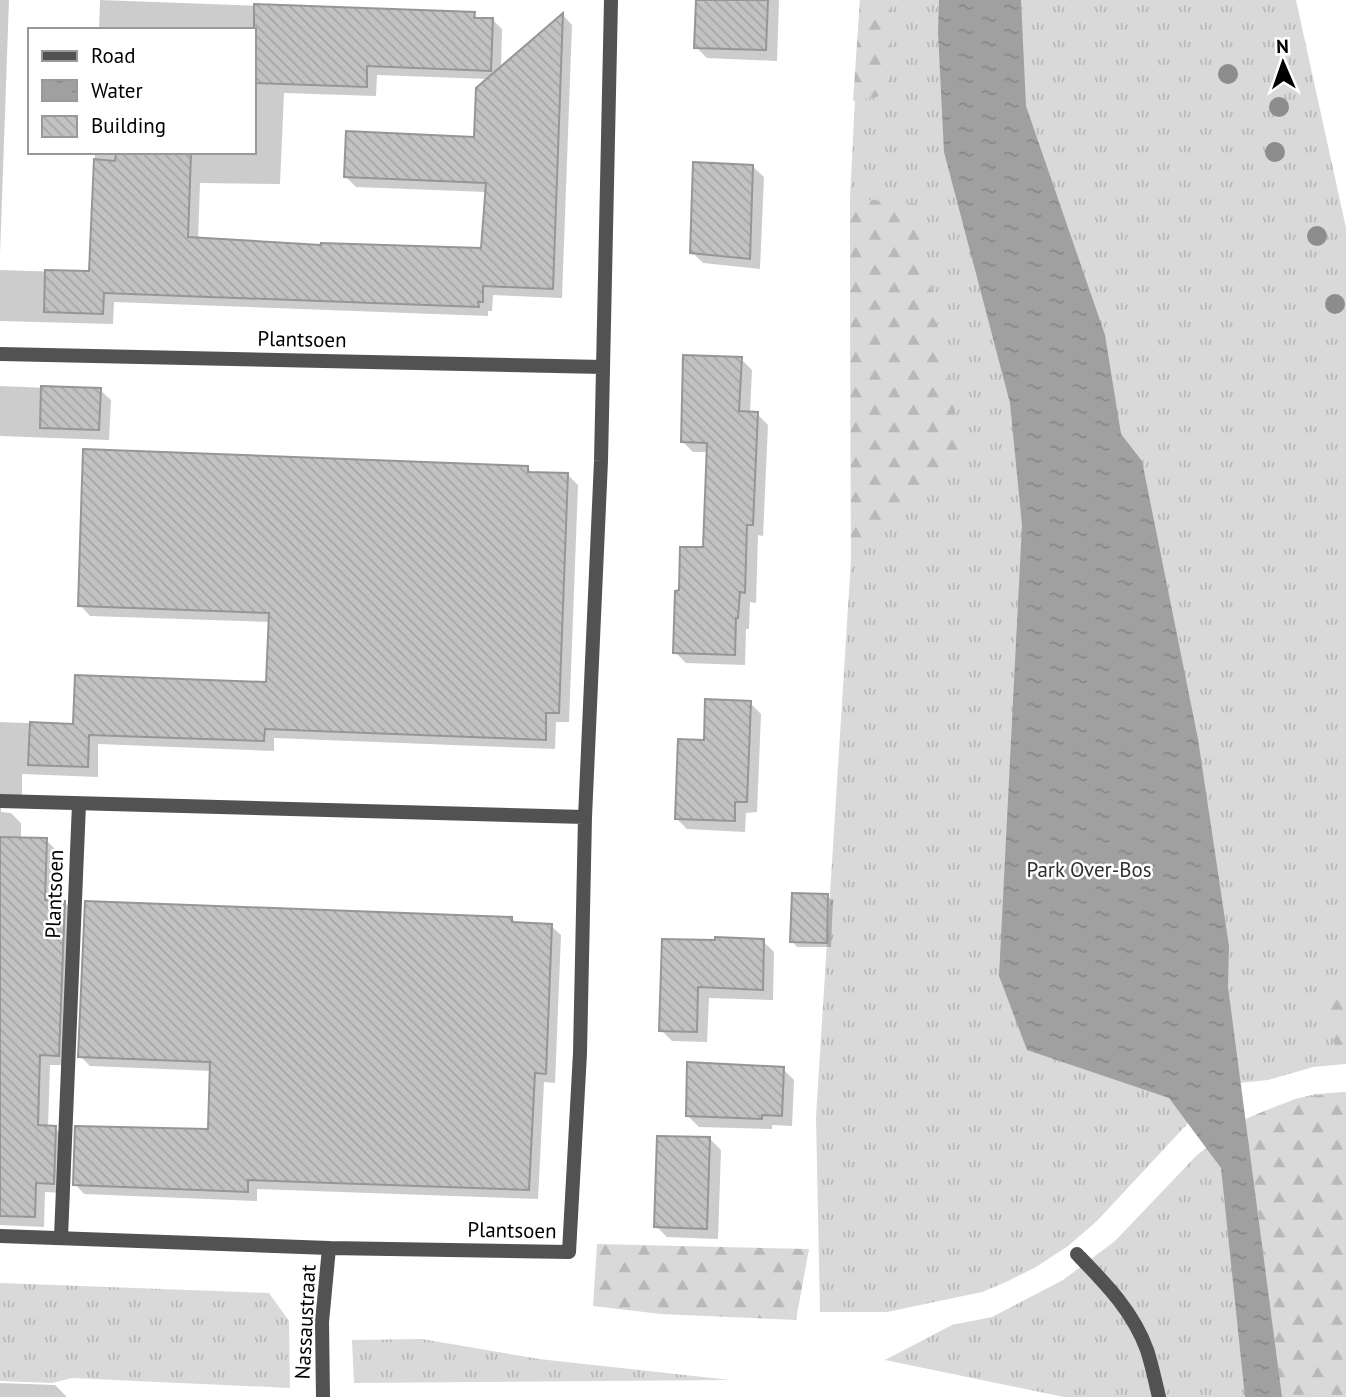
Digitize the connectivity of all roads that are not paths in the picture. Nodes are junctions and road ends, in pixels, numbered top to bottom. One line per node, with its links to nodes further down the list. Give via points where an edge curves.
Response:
1 (611, 0): 3 (street, Plantsoen)
2 (0, 354): 3 (street, Plantsoen)
3 (603, 367): 6 (street, Plantsoen)
4 (0, 801): 5 (street)
5 (79, 804): 6 (street); 8 (street, Plantsoen)
6 (584, 817): 9 (street, Plantsoen, via 580,1053 569,1252)
7 (0, 1236): 8 (street, Plantsoen)
8 (61, 1237): 9 (street, Plantsoen)
9 (329, 1248): 11 (street, Nassaustraat, via 322,1322)
10 (1077, 1254): 12 (street, via 1132,1320 1147,1350)
11 (323, 1397)
12 (1159, 1397)

